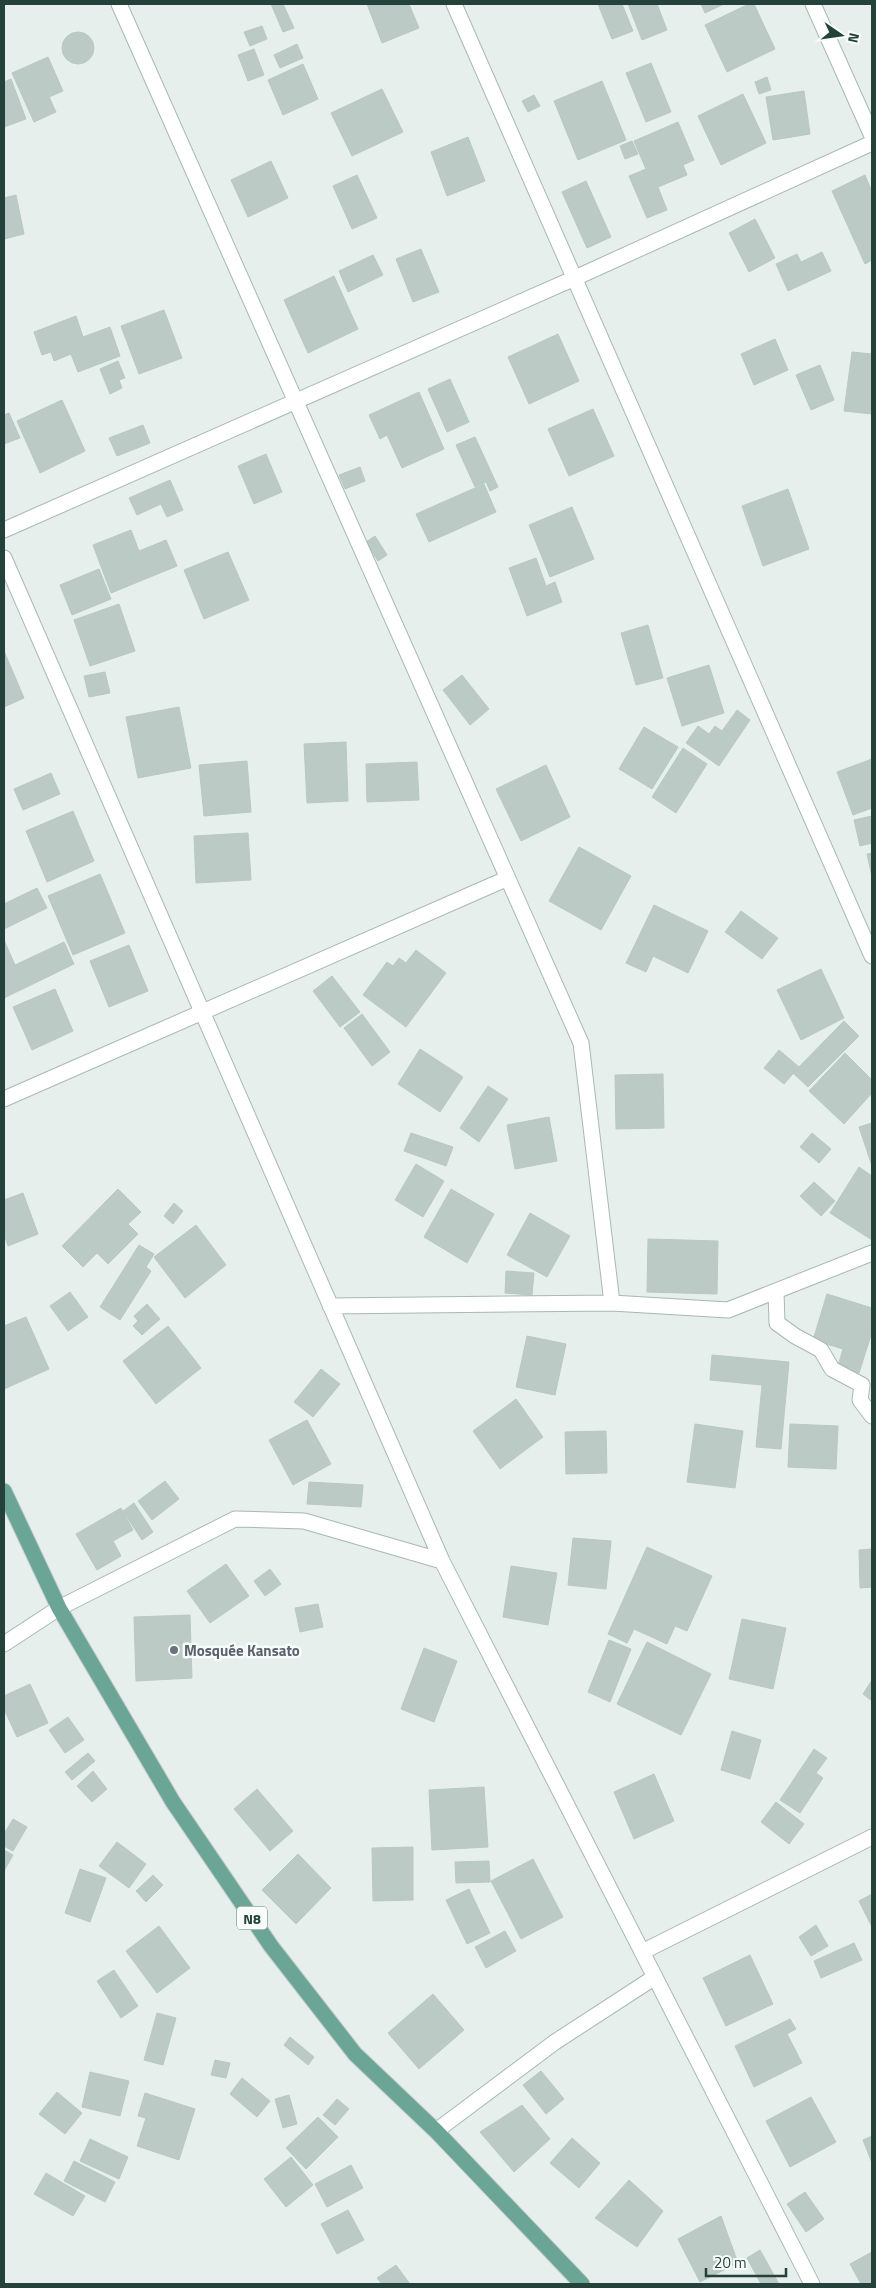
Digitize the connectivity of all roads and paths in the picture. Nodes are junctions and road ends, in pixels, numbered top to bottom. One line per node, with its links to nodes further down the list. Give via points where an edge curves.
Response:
1 (119, 4): 7 (street)
2 (454, 4): 6 (street)
3 (813, 4): 4 (street)
4 (872, 136)
5 (872, 143): 6 (street)
6 (575, 278): 7 (street); 11 (street)
7 (296, 401): 8 (street); 10 (street)
8 (4, 530)
9 (4, 558): 12 (street)
10 (506, 878): 12 (street); 16 (street, via 581,1043)
11 (872, 956)
12 (202, 1012): 13 (street); 17 (street)
13 (4, 1099)
14 (872, 1253): 15 (street)
15 (776, 1292): 16 (street, via 728,1310); 18 (street, via 777,1323 821,1350 832,1369 862,1384 860,1400)
16 (612, 1303): 17 (street)
17 (330, 1306): 20 (street)
18 (872, 1416)
19 (4, 1491): 21 (main road, N8)
20 (442, 1561): 21 (street, via 304,1521 235,1519); 24 (street)
21 (59, 1608): 22 (street); 26 (main road, N8, via 173,1802 271,1946 356,2054)
22 (4, 1644)
23 (872, 1837): 24 (street)
24 (642, 1952): 25 (street)
25 (655, 1977): 26 (street, via 555,2042); 28 (street)
26 (436, 2131): 27 (main road, N8)
27 (582, 2284)
28 (812, 2284)

